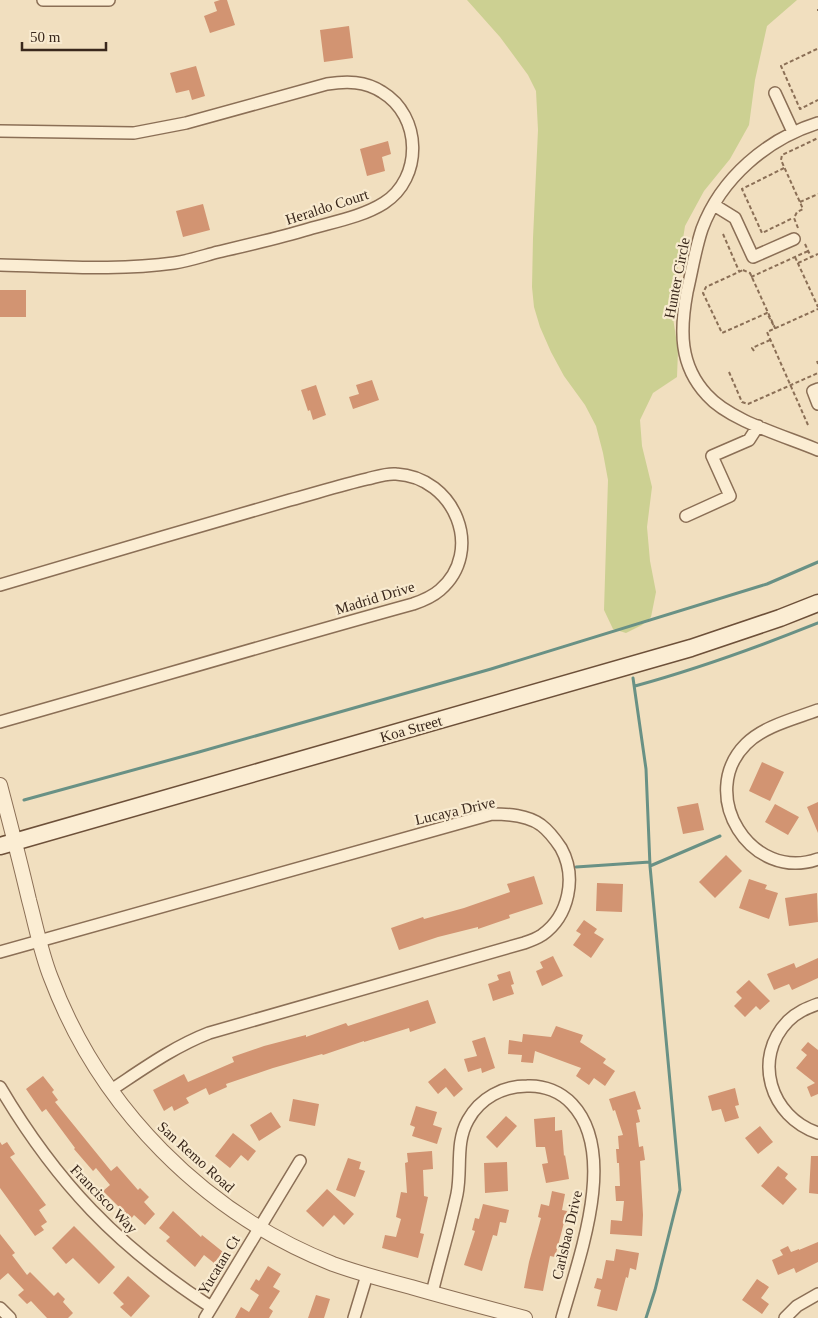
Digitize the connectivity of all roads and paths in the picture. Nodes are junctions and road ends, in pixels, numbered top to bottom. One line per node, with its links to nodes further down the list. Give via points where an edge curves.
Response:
1 (44, 0): 2 (street)
2 (108, 0)
3 (817, 50): 5 (path, via 781,66 800,108)
4 (775, 93): 8 (street)
5 (818, 100)
6 (818, 123): 8 (street, Hunter Circle)
7 (0, 131): 22 (street, Heraldo Court, via 134,133 186,124 328,84 348,82 375,88 396,103 409,127 413,150 411,166 403,184 383,204 367,212 278,238 174,263 125,267)
8 (792, 132): 13 (street, Hunter Circle, via 751,160)
9 (818, 138): 10 (path, via 782,155)
10 (784, 168): 12 (path); 14 (path, via 742,189 762,233)
11 (818, 194): 12 (path)
12 (800, 202): 14 (path, via 803,209)
13 (714, 205): 16 (street, via 735,218 753,257); 36 (street, Hunter Circle, via 695,255 682,322 683,347 690,369 706,394 731,414)
14 (794, 218): 16 (path)
15 (723, 234): 23 (path)
16 (800, 239): 17 (path)
17 (808, 251): 19 (path); 20 (path)
18 (818, 254): 20 (path)
19 (795, 257): 21 (path); 24 (path)
20 (811, 257): 21 (path)
21 (798, 263): 25 (path)
22 (0, 265)
23 (739, 272): 24 (path, via 743,270); 27 (path, via 706,287 703,293 722,333 767,313)
24 (751, 277): 27 (path)
25 (817, 308): 26 (path); 27 (path)
26 (818, 313)
27 (775, 328): 28 (path, via 767,332)
28 (770, 340): 29 (path, via 752,348); 32 (path)
29 (754, 351)
30 (729, 372): 32 (path, via 742,402 748,404)
31 (818, 373): 32 (path)
32 (790, 385): 35 (path)
33 (818, 389): 34 (street, via 813,391)
34 (818, 404)
35 (808, 425)
36 (758, 426): 37 (street, Hunter Circle); 38 (street, via 749,440 712,456 730,496)
37 (818, 450)
38 (686, 516)
39 (0, 585): 42 (street, Madrid Drive, via 184,530 394,474 417,477 441,492 455,513 461,539 458,564 450,579 440,590 413,604)
40 (818, 603): 44 (main road, Koa Street, via 682,651)
41 (818, 710): 45 (street, via 758,735 747,743 729,773 727,798 736,826 760,852 797,863)
42 (0, 722)
43 (0, 785): 44 (street, San Remo Road)
44 (7, 844): 46 (street, San Remo Road)
45 (818, 859)
46 (40, 941): 47 (street); 50 (street, San Remo Road, via 50,978 68,1018); 50 (street, Lucaya Drive, via 492,814 514,815 541,824 563,852 568,868 569,891 559,914 542,935 524,944 208,1033 173,1050)
47 (0, 952)
48 (818, 1004): 51 (street, via 800,1011 787,1022 773,1045 769,1064 774,1095 784,1110 800,1125)
49 (0, 1087): 57 (street, Francisco Way, via 59,1175 97,1217 161,1274)
50 (111, 1090): 53 (street, San Remo Road, via 128,1115 167,1157 199,1186)
51 (818, 1133)
52 (300, 1161): 53 (street, Yucatan Ct)
53 (259, 1228): 54 (street, San Remo Road, via 309,1253); 57 (street, Yucatan Ct)
54 (367, 1275): 55 (street, San Remo Road); 62 (street)
55 (432, 1293): 59 (street, San Remo Road); 64 (street, Carlsbao Drive, via 457,1193 460,1143 467,1121 473,1111 494,1094 506,1088 534,1086 548,1089 569,1101 584,1120 592,1141 594,1171 590,1211)
56 (818, 1294): 65 (street, via 797,1306)
57 (211, 1307): 61 (street, Yucatan Ct)
58 (0, 1308): 60 (street)
59 (494, 1314): 63 (street, San Remo Road)
60 (10, 1318)
61 (205, 1318)
62 (354, 1318)
63 (525, 1318)
64 (562, 1318)
65 (786, 1318)

